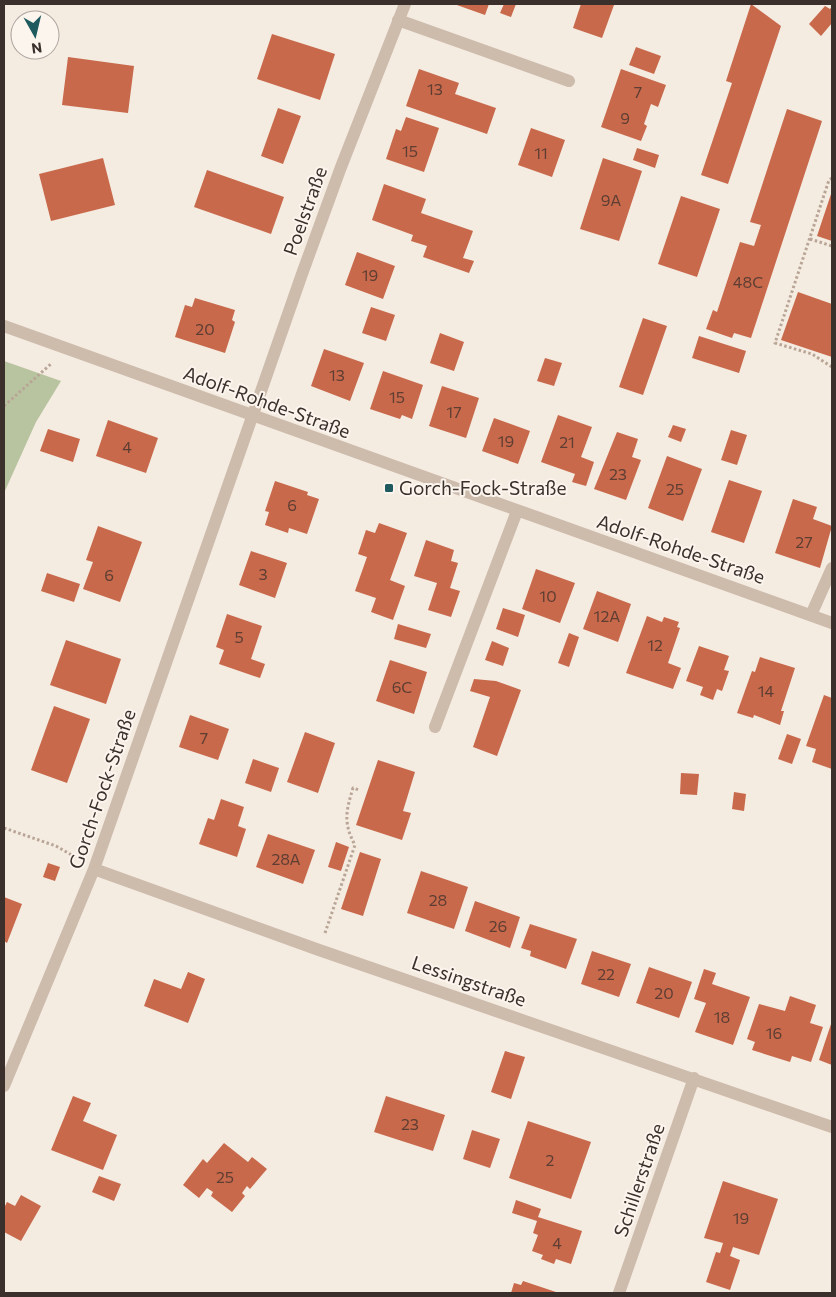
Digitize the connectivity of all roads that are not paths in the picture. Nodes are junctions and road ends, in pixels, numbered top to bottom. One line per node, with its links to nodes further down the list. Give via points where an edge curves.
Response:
1 (405, 4): 2 (street, Poelstraße)
2 (398, 20): 3 (street); 5 (street, Poelstraße, via 337,176)
3 (569, 81)
4 (4, 326): 5 (street, Adolf-Rohde-Straße)
5 (253, 416): 6 (street, Adolf-Rohde-Straße); 11 (street, Gorch-Fock-Straße)
6 (517, 511): 8 (street, Adolf-Rohde-Straße); 10 (street)
7 (832, 568): 8 (street)
8 (811, 615): 9 (street, Adolf-Rohde-Straße)
9 (832, 623)
10 (435, 727)
11 (94, 869): 12 (street, Lessingstraße); 13 (street, Gorch-Fock-Straße)
12 (694, 1078): 14 (street, Lessingstraße); 15 (street, Schillerstraße)
13 (4, 1086)
14 (832, 1127)
15 (620, 1293)

